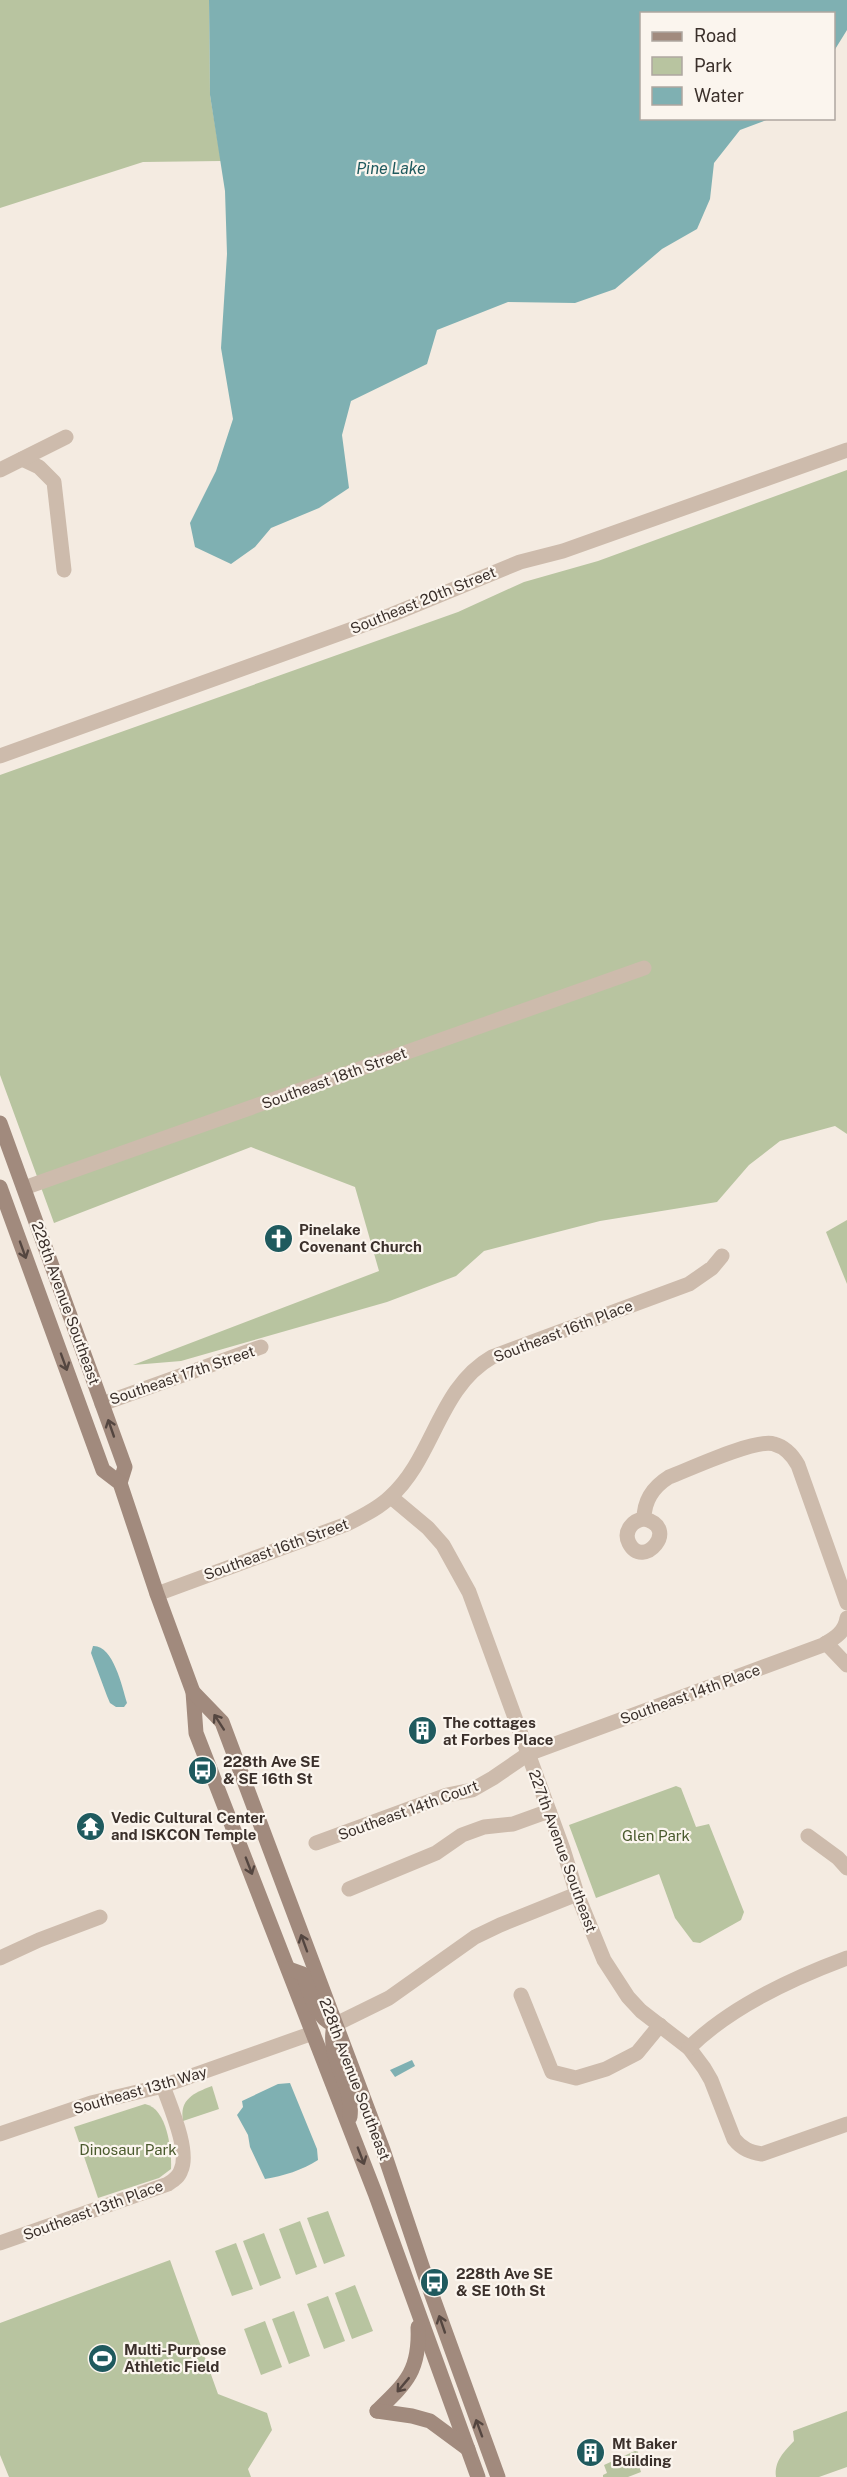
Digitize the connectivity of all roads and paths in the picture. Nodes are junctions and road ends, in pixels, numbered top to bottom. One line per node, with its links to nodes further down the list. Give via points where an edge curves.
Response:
1 (66, 436): 3 (street)
2 (847, 450): 6 (street, Southeast 20th Street, via 563,551 520,562 391,615)
3 (22, 459): 4 (street); 5 (street, via 39,467 54,482)
4 (0, 470)
5 (64, 570)
6 (0, 756)
7 (644, 968): 10 (street, Southeast 18th Street)
8 (0, 1122): 10 (main road, 228th Avenue Southeast)
9 (0, 1186): 14 (main road, 228th Avenue Southeast, one-way to 14, via 103,1470)
10 (24, 1188): 13 (main road, 228th Avenue Southeast)
11 (722, 1256): 15 (street, Southeast 16th Place, via 689,1284 481,1363 450,1400)
12 (261, 1347): 13 (street, Southeast 17th Street)
13 (102, 1404): 14 (main road, 228th Avenue Southeast, one-way to 13, via 124,1467)
14 (120, 1484): 17 (main road, 228th Avenue Southeast)
15 (391, 1497): 17 (street, Southeast 16th Street, via 347,1524); 23 (street, 227th Avenue Southeast, via 428,1528 457,1567)
16 (644, 1519): 18 (street, via 650,1494 669,1476 753,1445 774,1443 793,1456 798,1465)
17 (157, 1594): 22 (main road, 228th Avenue Southeast)
18 (847, 1603)
19 (847, 1623): 20 (street, Southeast 14th Place)
20 (826, 1643): 21 (street); 23 (street, Southeast 14th Place)
21 (847, 1665)
22 (193, 1692): 33 (main road, 228th Avenue Southeast, one-way to 33, via 196,1734); 35 (main road, 228th Avenue Southeast, one-way to 22, via 222,1722)
23 (528, 1754): 24 (street, 227th Avenue Southeast); 26 (street, Southeast 14th Court, via 472,1790 447,1794)
24 (549, 1811): 28 (street, via 462,1835 436,1853); 29 (street, 227th Avenue Southeast)
25 (808, 1836): 27 (street)
26 (316, 1843)
27 (847, 1868)
28 (349, 1889)
29 (577, 1894): 35 (street, via 475,1937 389,1998); 36 (street, 227th Avenue Southeast, via 615,1980 641,2011)
30 (100, 1917): 31 (street)
31 (0, 1958)
32 (847, 1958): 38 (street, via 786,1984 718,2023)
33 (289, 1969): 35 (main road, via 303,1974 319,2014); 37 (main road, 228th Avenue Southeast)
34 (520, 1995): 36 (street, via 552,2072 576,2078 606,2069 637,2053)
35 (334, 2025): 41 (main road, via 331,2040 350,2097); 47 (main road, 228th Avenue Southeast, one-way to 35, via 383,2150)
36 (660, 2025): 38 (street, 227th Avenue Southeast)
37 (313, 2033): 39 (street, Southeast 13th Way); 41 (main road, 228th Avenue Southeast)
38 (689, 2048): 40 (street, 227th Avenue Southeast, via 711,2080 735,2139 751,2152 762,2154)
39 (163, 2086): 42 (street, Southeast 13th Way, via 91,2103); 43 (street, Southeast 13th Place, via 183,2150 182,2170 176,2179)
40 (847, 2124)
41 (349, 2125): 44 (main road, 228th Avenue Southeast, one-way to 44)
42 (0, 2134)
43 (0, 2243)
44 (417, 2310): 45 (main road, 228th Avenue Southeast); 45 (main road, one-way to 45, via 414,2369 377,2411 430,2421)
45 (468, 2449): 46 (main road, 228th Avenue Southeast)
46 (478, 2477)
47 (498, 2477)

